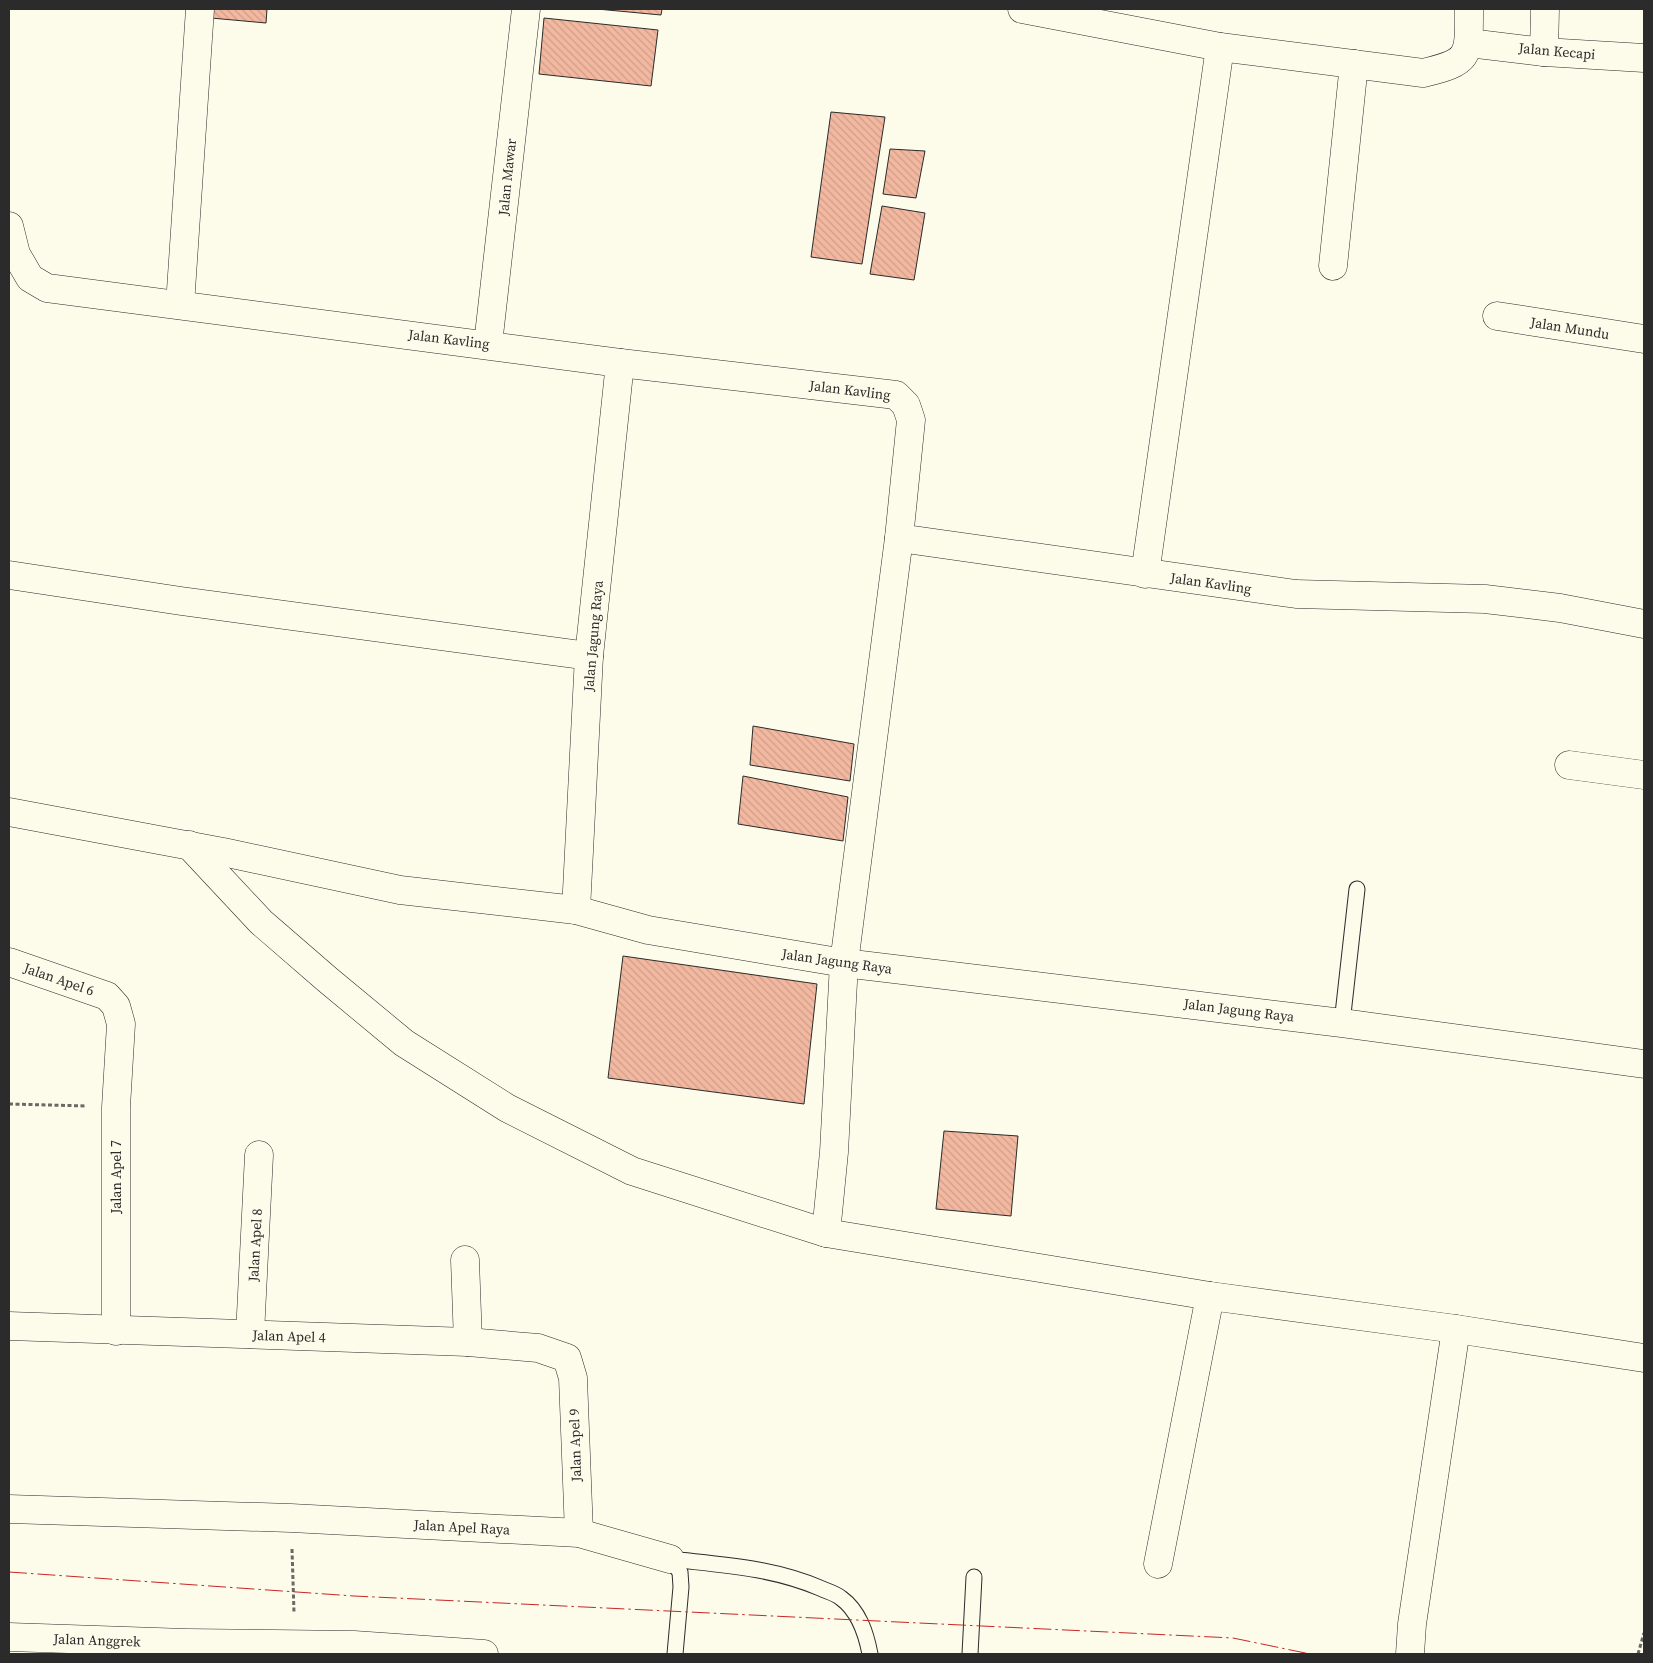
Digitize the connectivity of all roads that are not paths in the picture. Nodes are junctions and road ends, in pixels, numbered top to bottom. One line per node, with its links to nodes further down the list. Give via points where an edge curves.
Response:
1 (200, 9): 13 (street)
2 (526, 9): 16 (street, Jalan Mawar)
3 (1022, 9): 7 (street)
4 (1468, 9): 6 (street)
5 (1545, 9): 8 (street)
6 (1469, 43): 8 (street, Jalan Kecapi); 10 (street, via 1463,57 1452,66 1423,73)
7 (1220, 46): 10 (street); 19 (street)
8 (1544, 52): 9 (street, Jalan Kecapi)
9 (1644, 58)
10 (1354, 64): 12 (street)
11 (9, 226): 13 (street, Jalan Kavling, via 16,254 30,278 47,288)
12 (1333, 266)
13 (180, 305): 16 (street, Jalan Kavling)
14 (1496, 316): 15 (street, Jalan Mundu)
15 (1644, 339)
16 (488, 344): 17 (street, Jalan Kavling)
17 (620, 363): 18 (street, Jalan Kavling, via 896,395 906,405 911,420); 22 (street, Jalan Jagung Raya)
18 (899, 538): 19 (street, Jalan Kavling); 30 (street)
19 (1145, 574): 21 (street, Jalan Kavling, via 1296,594 1485,598)
20 (9, 575): 22 (street, via 191,603)
21 (1644, 624)
22 (589, 656): 28 (street, Jalan Jagung Raya)
23 (1568, 765): 24 (street)
24 (1644, 775)
25 (9, 812): 26 (street)
26 (189, 845): 28 (street, via 400,890); 35 (street, via 261,922 404,1043 507,1108 632,1171)
27 (1357, 889): 31 (lane)
28 (576, 910): 30 (street, Jalan Jagung Raya, via 648,930)
29 (9, 962): 32 (street, Jalan Apel 6, via 107,996 116,1006)
30 (844, 963): 31 (street, Jalan Jagung Raya); 35 (street, via 834,1152)
31 (1342, 1023): 33 (street, Jalan Jagung Raya)
32 (121, 1024): 40 (street, Jalan Apel 7, via 116,1107)
33 (1644, 1064)
34 (260, 1156): 41 (street, Jalan Apel 8)
35 (826, 1233): 37 (street)
36 (465, 1260): 42 (street)
37 (1210, 1296): 39 (street); 48 (street)
38 (9, 1326): 40 (street, Jalan Apel 4)
39 (1456, 1329): 44 (street); 58 (street, via 1413,1614)
40 (116, 1331): 41 (street, Jalan Apel 4)
41 (250, 1334): 42 (street, Jalan Apel 4)
42 (468, 1342): 43 (street, Jalan Apel 4, via 538,1348)
43 (567, 1358): 46 (street, Jalan Apel 9, via 573,1378)
44 (1644, 1358)
45 (9, 1509): 46 (street, Jalan Apel Raya, via 291,1518)
46 (579, 1533): 47 (street, Jalan Apel Raya)
47 (670, 1559): 55 (lane, via 680,1572 681,1587); 56 (lane, Jalan Apel Raya, via 773,1571 840,1597 857,1615)
48 (1158, 1564)
49 (974, 1576): 57 (lane)
50 (9, 1636): 51 (street, Jalan Anggrek)
51 (49, 1646): 52 (street, Jalan Anggrek)
52 (186, 1649): 53 (street, Jalan Anggrek, via 295,1643)
53 (354, 1650): 54 (street, Jalan Anggrek)
54 (484, 1654)
55 (675, 1654)
56 (870, 1654)
57 (970, 1654)
58 (1410, 1654)

